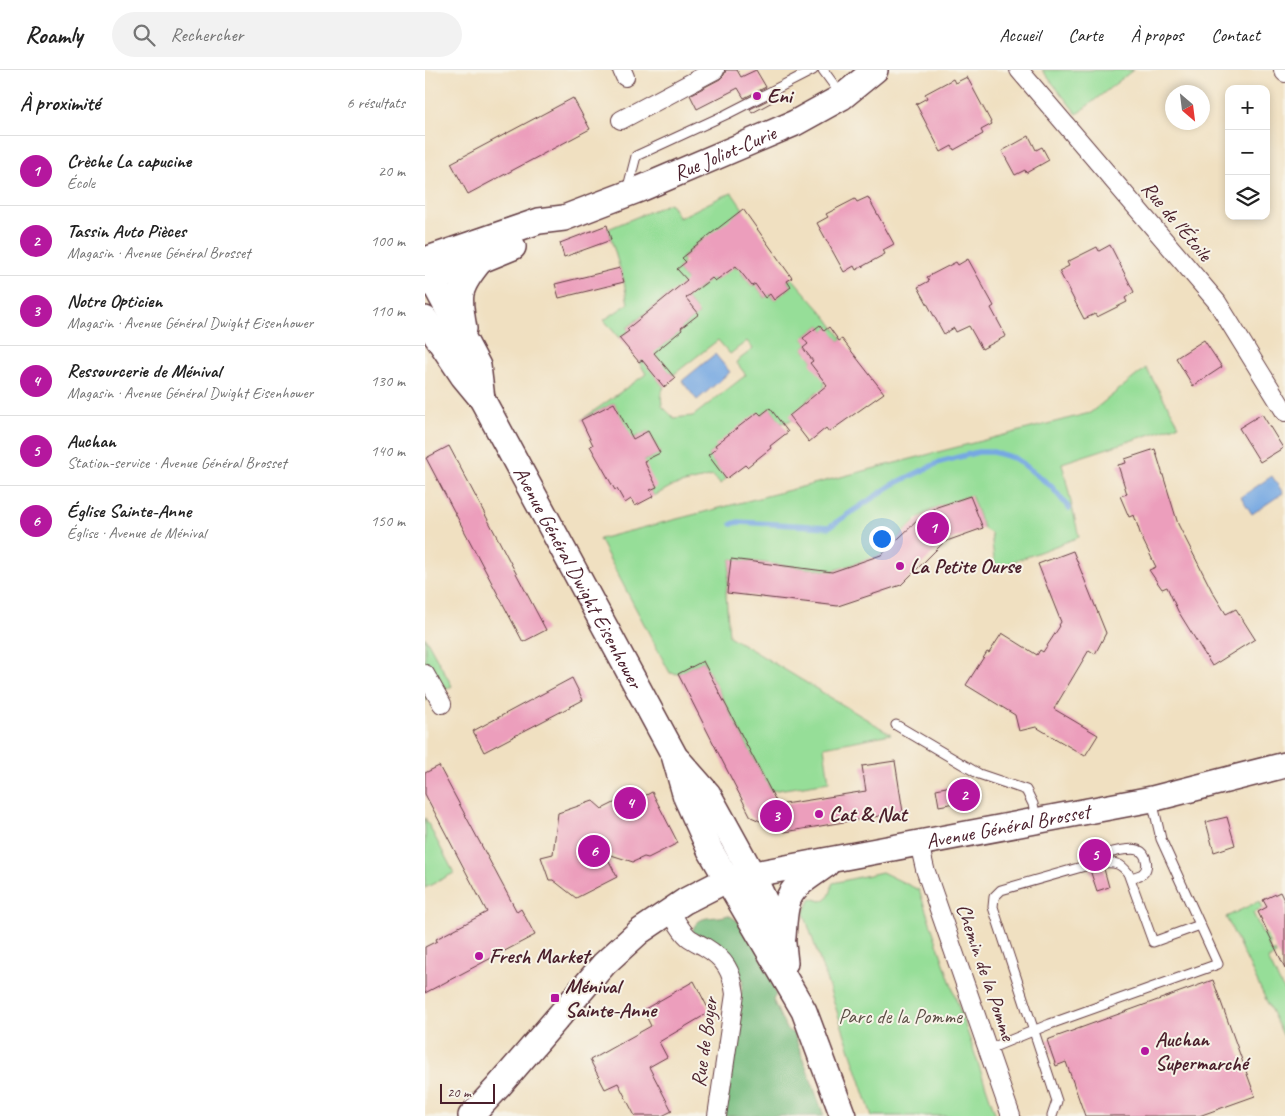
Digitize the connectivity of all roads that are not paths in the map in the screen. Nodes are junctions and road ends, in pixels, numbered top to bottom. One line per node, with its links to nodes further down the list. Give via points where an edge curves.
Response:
1 (715, 70): 7 (street)
2 (813, 70): 8 (lane, via 636,156)
3 (823, 70): 6 (lane)
4 (875, 70): 6 (main road, Rue Joliot-Curie)
5 (1023, 71): 15 (street, Rue de l'Étoile, via 1217,302)
6 (842, 97): 8 (main road, Rue Joliot-Curie, via 795,123)
7 (621, 120)
8 (626, 195): 9 (main road, Rue Joliot-Curie)
9 (564, 218): 10 (main road, Rue Joliot-Curie, via 545,234); 11 (main road, Rue Joliot-Curie, via 539,221)
10 (480, 261): 11 (main road, Rue Joliot-Curie); 13 (main road, via 465,279 459,304)
11 (427, 272): 13 (main road, Avenue Général Dwight Eisenhower)
12 (425, 319): 14 (main road, Avenue Général Dwight Eisenhower)
13 (468, 346): 14 (main road, Avenue Général Dwight Eisenhower, via 478,366)
14 (482, 400): 19 (main road, Avenue Général Dwight Eisenhower)
15 (1285, 412)
16 (425, 674): 17 (street)
17 (442, 704)
18 (896, 725): 22 (lane, via 979,774 1026,790)
19 (674, 755): 26 (main road, Avenue Général Dwight Eisenhower, via 708,794); 28 (main road, Avenue Général Dwight Eisenhower, via 686,797)
20 (1285, 765): 21 (main road, Avenue Général Brosset)
21 (1152, 800): 22 (main road, Avenue Général Brosset); 30 (lane, via 1161,839)
22 (1037, 821): 23 (main road, Avenue Général Brosset)
23 (919, 842): 24 (main road, Avenue Général Brosset); 34 (street, Chemin de la Pomme, via 925,869)
24 (832, 860): 26 (main road, Avenue Général Brosset); 31 (main road, via 797,885 787,898)
25 (1085, 866): 33 (lane, via 1001,890 994,897 993,907)
26 (752, 874): 28 (main road, Avenue Général Brosset); 31 (main road, Avenue Général Dwight Eisenhower)
27 (1129, 876): 27 (lane, via 1123,866 1103,859 1138,850 1144,854 1146,870); 30 (lane, via 1153,942)
28 (727, 879): 29 (main road, Avenue Général Brosset); 32 (main road, Avenue Général Dwight Eisenhower)
29 (670, 911): 35 (main road, Avenue Général Brosset, via 639,932 604,964); 36 (street, Rue de Boyer, via 688,937 717,954 733,979 735,994)
30 (1199, 925): 33 (lane, via 1218,964)
31 (783, 944): 32 (main road)
32 (789, 982): 37 (main road, via 804,1011)
33 (1033, 1032): 34 (lane); 39 (lane, via 1057,1101)
34 (989, 1050): 38 (street, Chemin de la Pomme)
35 (471, 1116)
36 (717, 1116)
37 (843, 1116)
38 (1011, 1116)
39 (1052, 1116)

